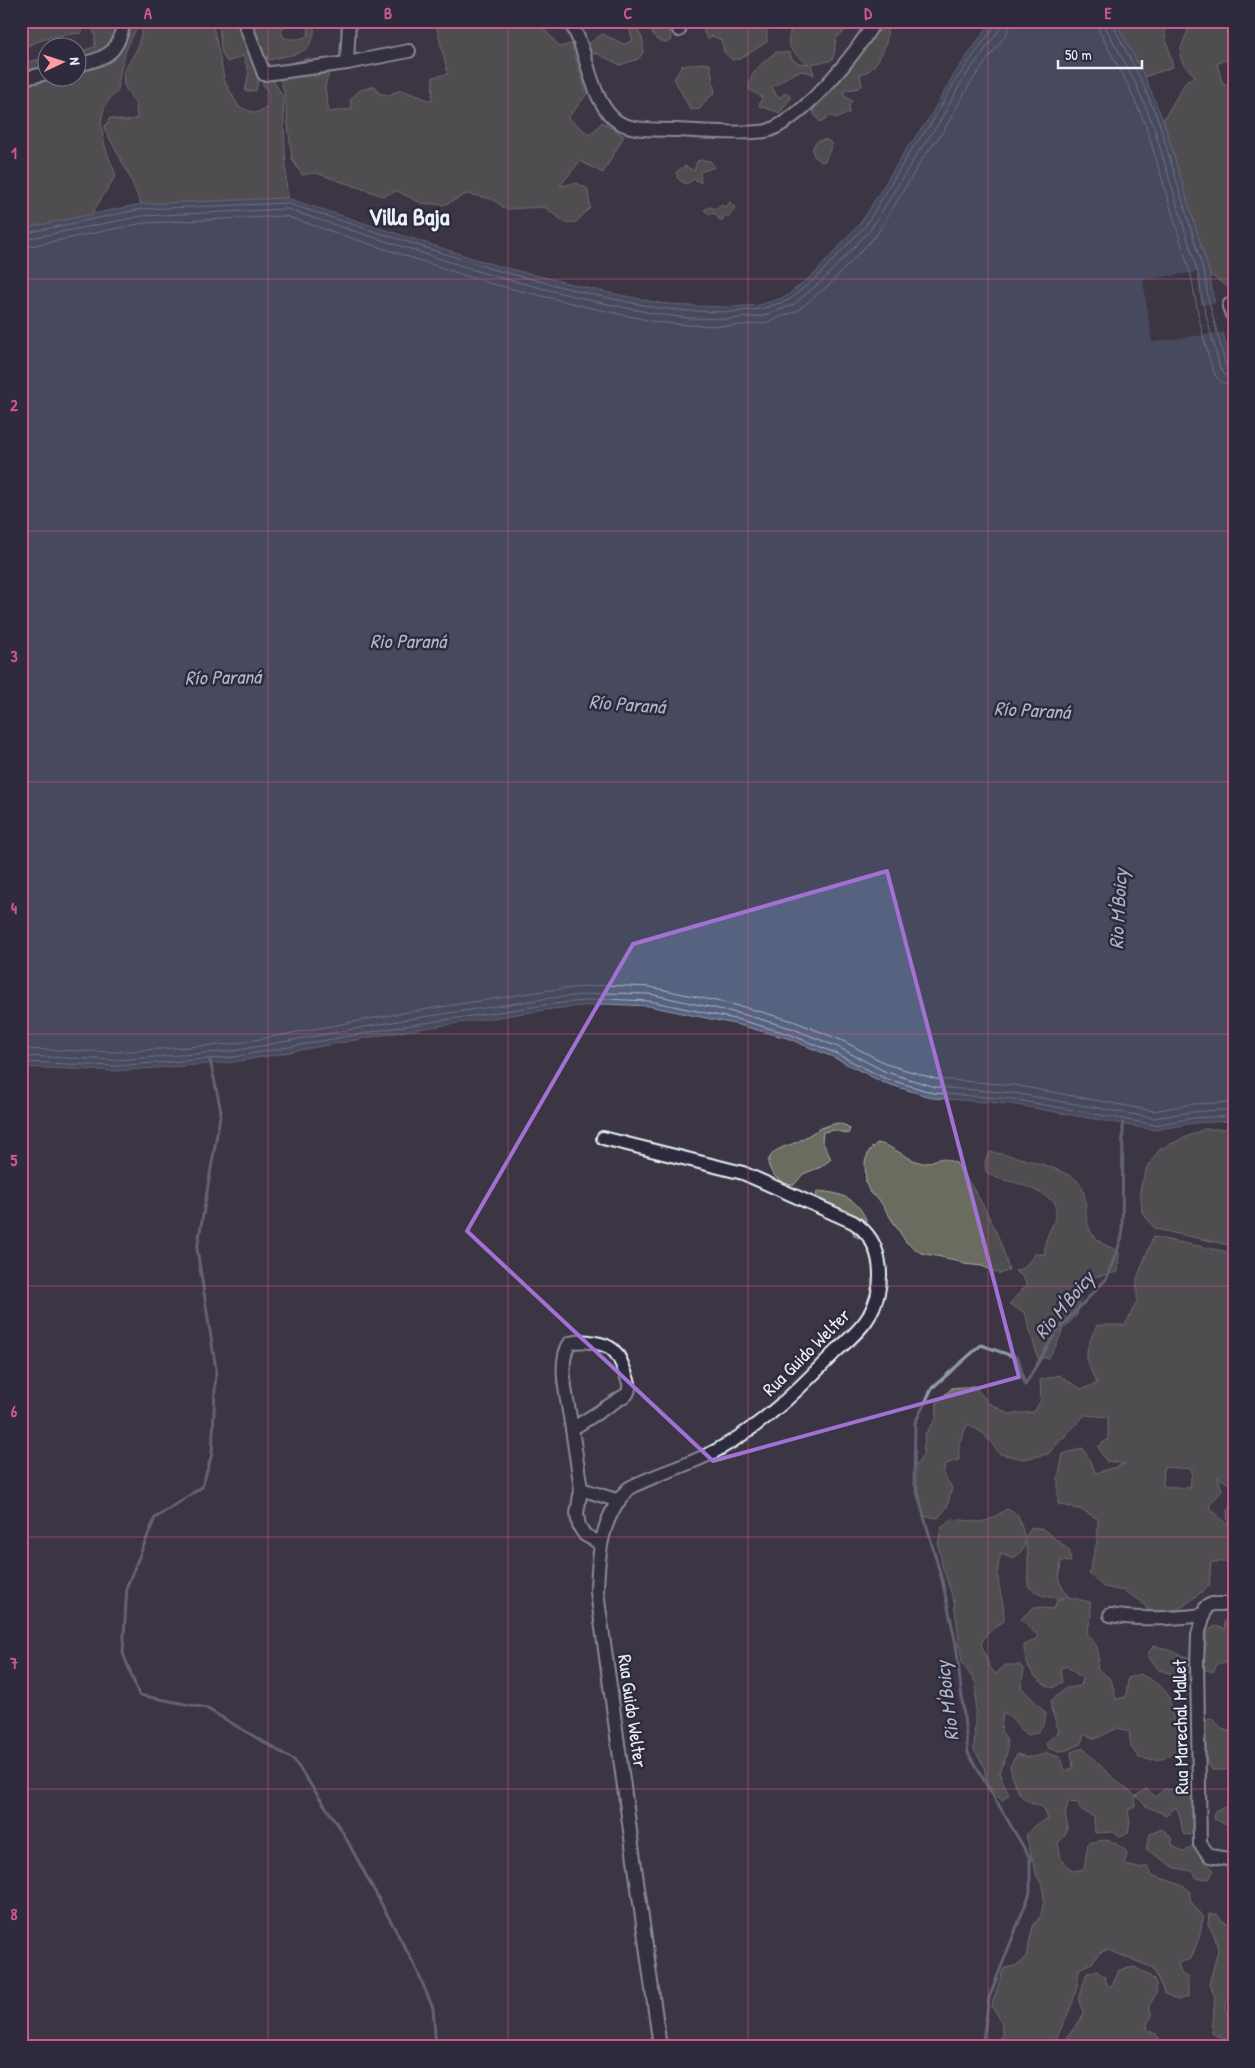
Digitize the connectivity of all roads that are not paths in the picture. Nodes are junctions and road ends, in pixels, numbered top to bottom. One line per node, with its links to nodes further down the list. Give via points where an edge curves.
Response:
1 (124, 21): 7 (street, via 120,41 103,58)
2 (244, 21): 8 (street, via 264,74)
3 (349, 21): 8 (street)
4 (568, 21): 5 (street, via 603,107 614,119 634,128 704,132 768,130 786,120 817,94)
5 (875, 21)
6 (409, 51): 8 (street)
7 (88, 62)
8 (346, 63)
9 (38, 75): 10 (street)
10 (21, 79)
11 (603, 1138): 14 (street, Rua Guido Welter, via 743,1172 853,1222 872,1239 878,1254 879,1272 878,1295 868,1318 786,1403 718,1450 629,1488)
12 (572, 1429): 12 (street, via 564,1351 570,1343 579,1341 605,1346 613,1350 619,1359 629,1390); 13 (street)
13 (581, 1490): 14 (street); 15 (street, via 576,1514 579,1526 585,1535)
14 (619, 1501): 15 (street, Rua Guido Welter)
15 (600, 1543): 20 (street, Rua Guido Welter, via 597,1592)
16 (1234, 1604): 18 (street, via 1212,1604)
17 (1110, 1615): 18 (street, via 1168,1619)
18 (1202, 1615): 19 (street, Rua Marechal Mallet, via 1197,1664 1200,1844 1210,1856)
19 (1234, 1860)
20 (660, 2047)

